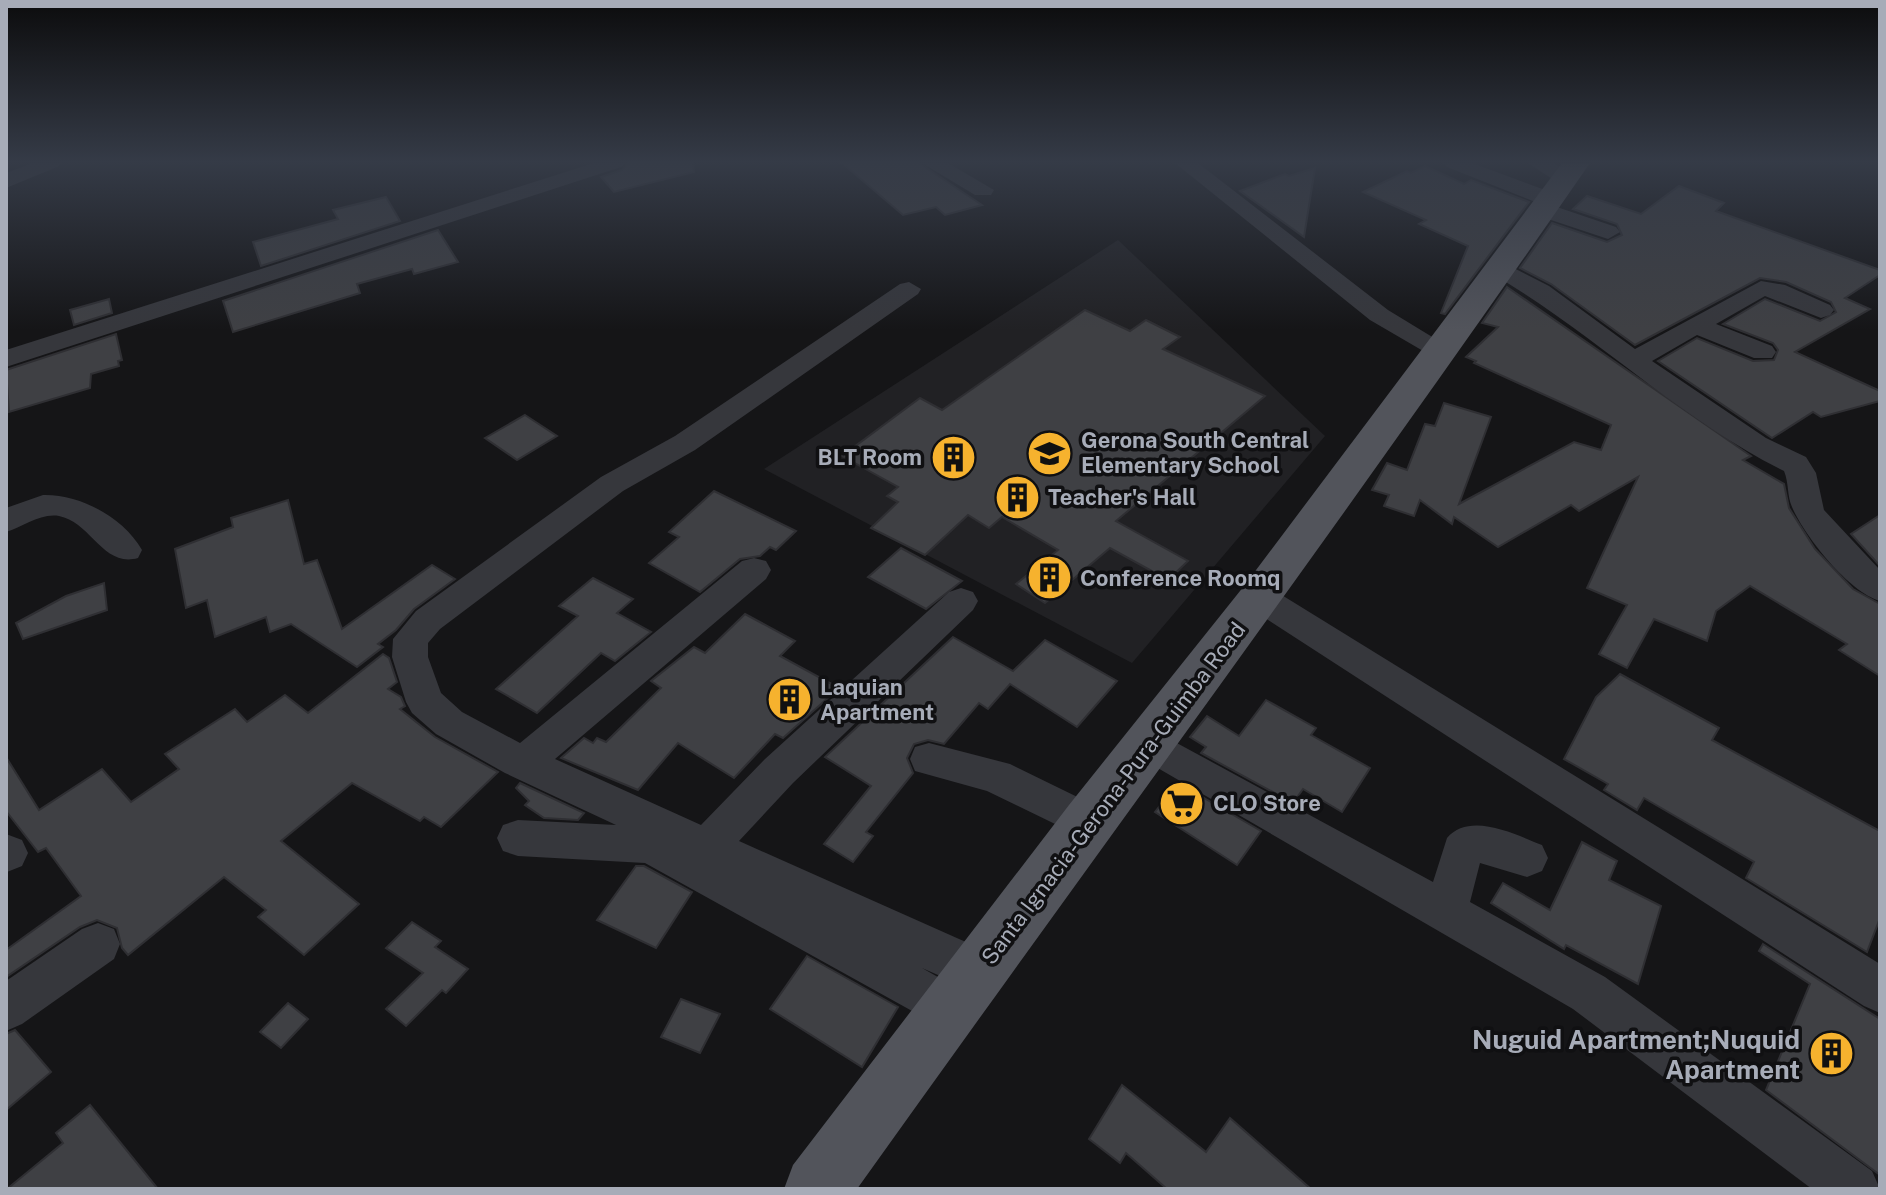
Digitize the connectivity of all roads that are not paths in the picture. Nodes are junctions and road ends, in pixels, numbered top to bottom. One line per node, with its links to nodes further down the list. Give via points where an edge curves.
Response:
1 (441, 219): 12 (street)
2 (1256, 219): 10 (street, via 1379,315)
3 (1531, 219): 6 (main road, Santa Ignacia-Gerona-Pura-Guimba Road)
4 (1594, 219): 5 (street)
5 (1608, 232)
6 (1500, 268): 10 (main road, Santa Ignacia-Gerona-Pura-Guimba Road); 13 (street, via 1540,291)
7 (909, 289): 22 (street, via 685,443 612,484 477,582 411,639 410,657 425,702 449,723)
8 (1821, 310): 9 (street, via 1761,288)
9 (1694, 325): 11 (street); 13 (street)
10 (1439, 349): 18 (main road, Santa Ignacia-Gerona-Pura-Guimba Road)
11 (1763, 352)
12 (6, 359)
13 (1633, 361): 17 (street, via 1756,445 1800,468 1807,507 1852,565)
14 (6, 521): 15 (street, via 60,503 81,510)
15 (126, 550)
16 (754, 570): 22 (street)
17 (1880, 589)
18 (1260, 598): 20 (main road, Santa Ignacia-Gerona-Pura-Guimba Road); 30 (street)
19 (961, 601): 25 (street, via 760,789)
20 (1151, 745): 23 (main road, Santa Ignacia-Gerona-Pura-Guimba Road); 27 (street)
21 (929, 759): 23 (street, via 996,776)
22 (524, 762): 25 (street)
23 (1088, 822): 29 (main road, Santa Ignacia-Gerona-Pura-Guimba Road)
24 (518, 838): 32 (street, via 650,845)
25 (707, 847): 29 (street)
26 (1527, 858): 27 (street, via 1483,844 1467,845)
27 (1447, 909): 34 (street, via 1589,993)
28 (98, 944): 31 (street)
29 (979, 971): 32 (main road, Santa Ignacia-Gerona-Pura-Guimba Road)
30 (1880, 990)
31 (6, 1008)
32 (950, 1009): 33 (main road, Santa Ignacia-Gerona-Pura-Guimba Road)
33 (817, 1189)
34 (1854, 1189)

